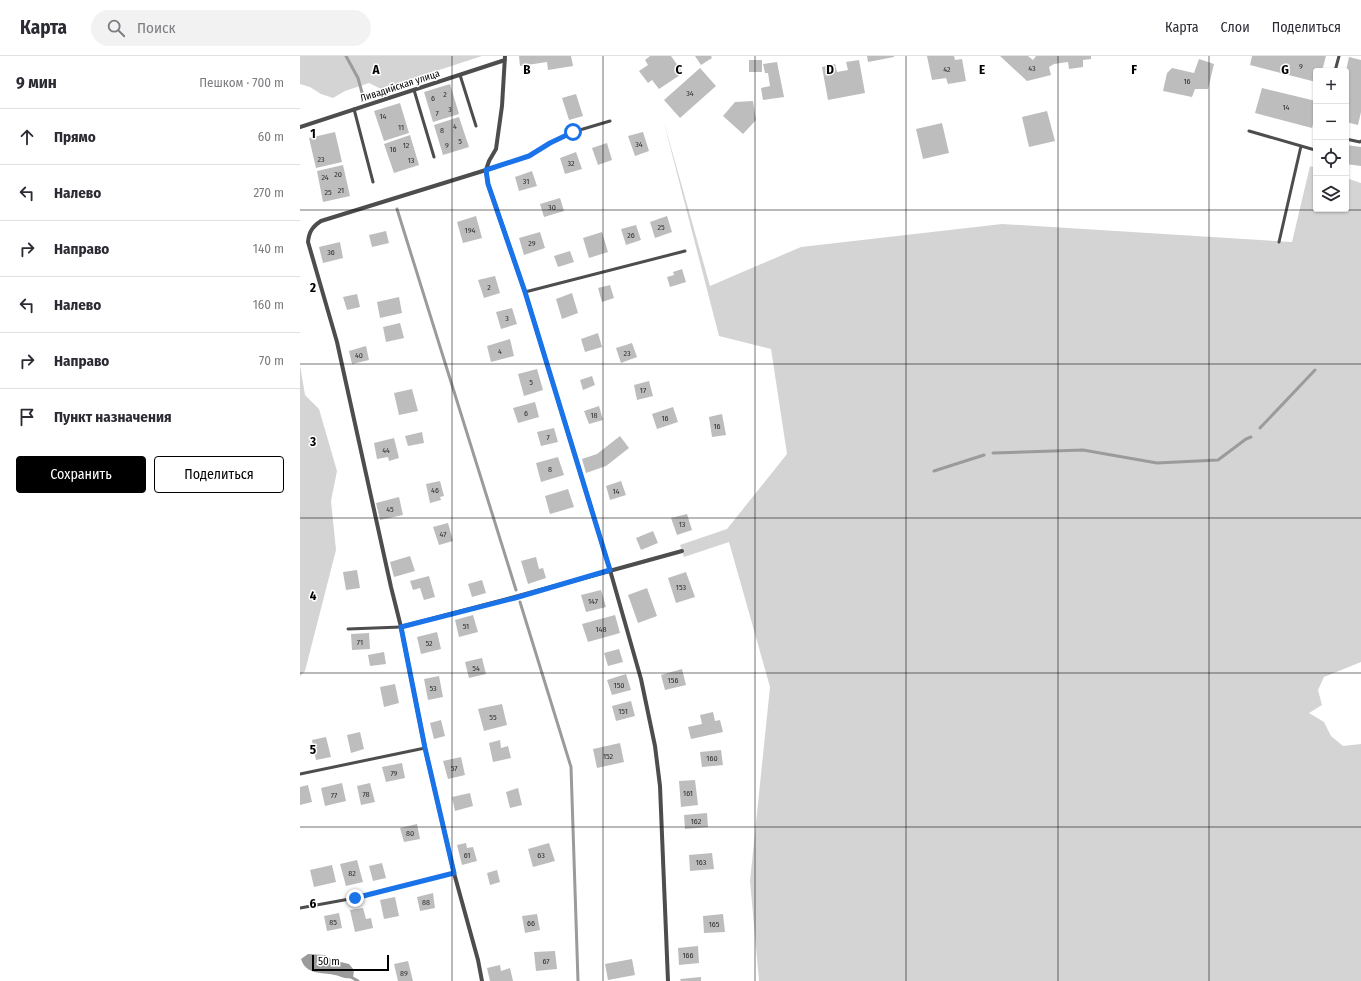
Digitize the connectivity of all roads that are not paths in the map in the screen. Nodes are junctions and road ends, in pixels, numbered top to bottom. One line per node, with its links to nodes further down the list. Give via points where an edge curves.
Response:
1 (1339, 56): 3 (lane)
2 (505, 58): 4 (street, Ливадийская улица); 16 (street, via 496,149)
3 (1336, 68)
4 (460, 75): 5 (street, Ливадийская улица); 8 (lane)
5 (414, 90): 6 (street, Ливадийская улица); 15 (lane)
6 (354, 110): 9 (street, Ливадийская улица); 17 (lane)
7 (610, 121): 16 (lane, via 573,132 529,156)
8 (476, 126)
9 (300, 127)
10 (1249, 131): 13 (lane)
11 (1349, 140): 12 (lane)
12 (1361, 141)
13 (1301, 146): 14 (lane); 18 (lane)
14 (1313, 149)
15 (434, 157)
16 (486, 170): 20 (street, via 488,184); 23 (street, via 321,222 314,226 309,234 308,242 337,342)
17 (373, 182)
18 (1278, 242)
19 (685, 251): 20 (lane)
20 (525, 292): 22 (street)
21 (682, 551): 22 (street)
22 (610, 570): 23 (street, via 515,598); 30 (street, via 641,679 655,746 660,786)
23 (401, 627): 24 (lane); 25 (street)
24 (348, 629)
25 (425, 748): 26 (lane); 27 (street)
26 (300, 774)
27 (454, 873): 28 (lane, via 355,898); 29 (street)
28 (300, 908)
29 (482, 981)
30 (668, 981)

